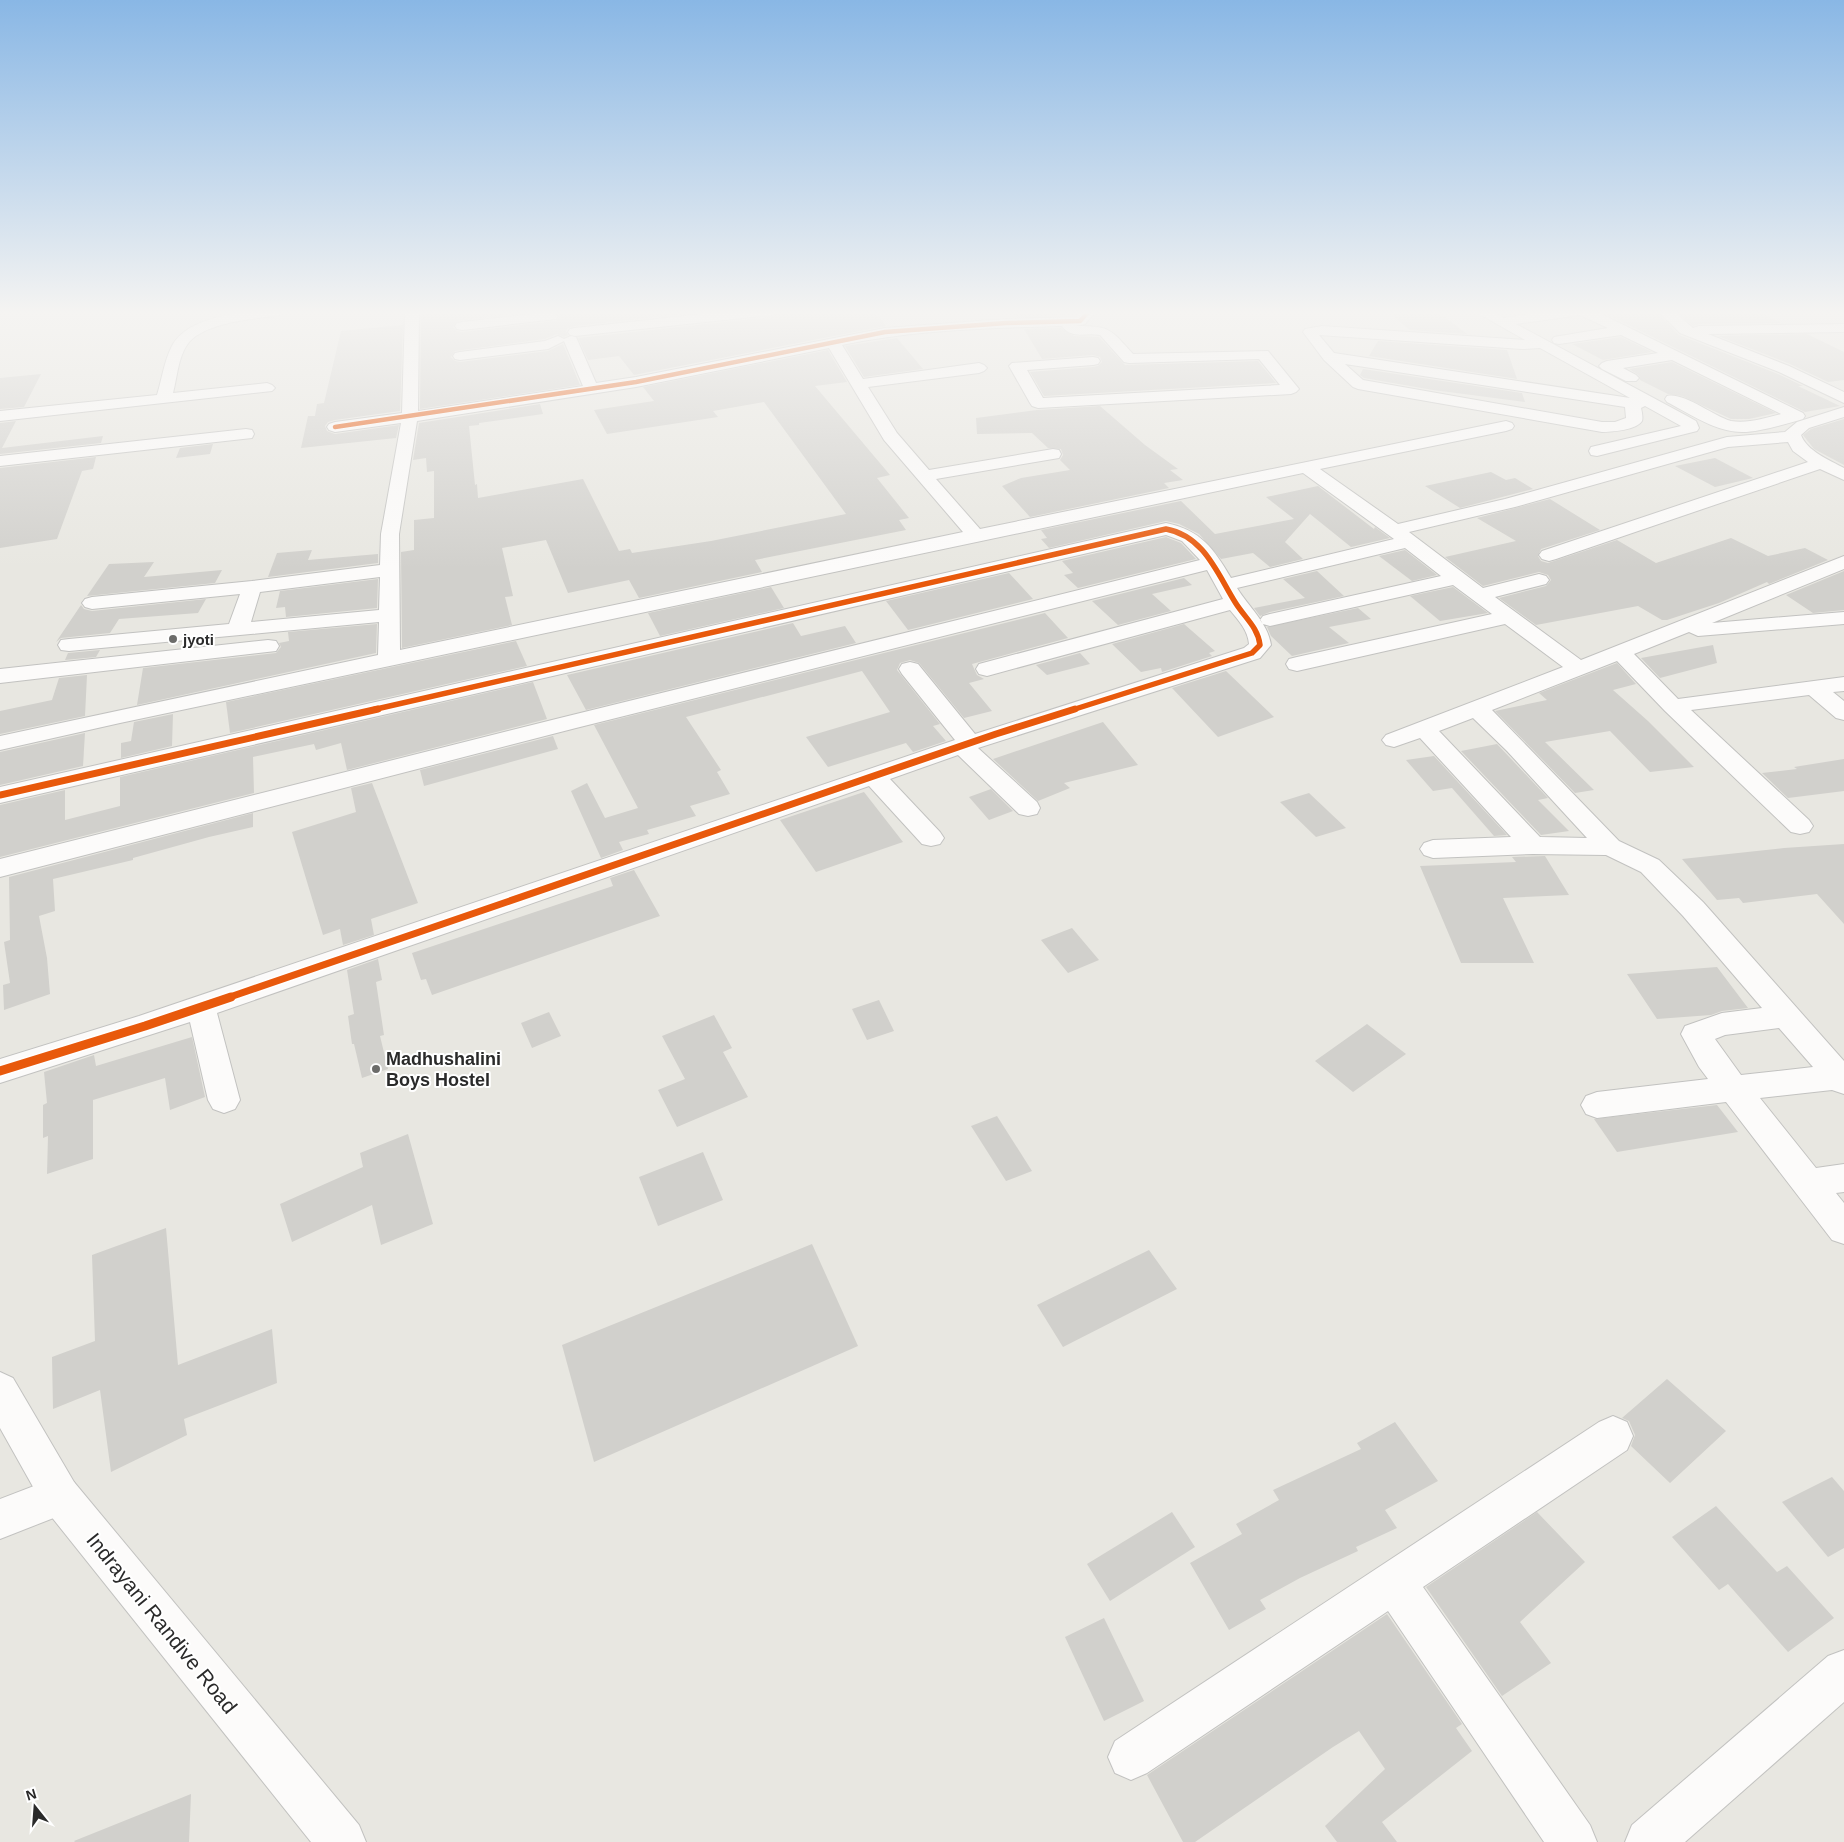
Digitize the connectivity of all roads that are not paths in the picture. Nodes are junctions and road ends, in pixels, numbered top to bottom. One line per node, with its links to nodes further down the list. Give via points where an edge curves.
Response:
1 (183, 397): 12 (street)
2 (410, 397): 18 (street)
3 (539, 397): 18 (street)
4 (867, 397): 29 (street, via 890,436)
5 (1035, 397): 13 (street, via 1038,403)
6 (1150, 397): 13 (street)
7 (1430, 397): 14 (street, via 1602,428 1617,427 1634,420)
8 (1593, 397): 14 (street)
9 (1641, 397): 15 (street)
10 (1668, 397): 11 (street, via 1724,425 1743,427 1797,416)
11 (1759, 397)
12 (164, 399): 17 (street)
13 (1113, 399)
14 (1633, 403): 15 (street)
15 (1656, 405): 23 (street, via 1690,424 1691,428)
16 (1844, 412): 22 (street, via 1803,425 1792,434)
17 (0, 416)
18 (410, 417): 20 (street); 35 (street, via 390,534)
19 (1506, 426): 27 (street)
20 (335, 427)
21 (246, 434): 25 (street)
22 (1794, 436): 26 (street, via 1800,447); 31 (street, via 1727,442)
23 (1597, 451)
24 (1053, 454): 29 (street)
25 (0, 461)
26 (1821, 463): 28 (street); 32 (street)
27 (1306, 467): 30 (street); 31 (street)
28 (1844, 475)
29 (924, 476): 30 (street)
30 (975, 535): 51 (street)
31 (1401, 536): 36 (street); 39 (street)
32 (1549, 554)
33 (1844, 562): 47 (street)
34 (1213, 563): 39 (street); 67 (street, via 1180,531 1166,528); 74 (street)
35 (389, 570): 38 (street); 42 (street)
36 (1457, 578): 40 (street); 45 (street)
37 (1539, 580): 40 (street)
38 (252, 587): 41 (street); 46 (street)
39 (1236, 592): 54 (street); 65 (street, via 1260,637 1260,645 1252,653)
40 (1479, 595): 43 (street)
41 (92, 603)
42 (389, 615): 46 (street); 51 (street)
43 (1509, 617): 52 (street); 55 (street)
44 (1844, 618): 47 (street)
45 (1270, 620)
46 (238, 630): 48 (street)
47 (1669, 633): 50 (street)
48 (69, 645)
49 (268, 646): 56 (street)
50 (1620, 652): 55 (street); 59 (street)
51 (389, 659): 64 (street)
52 (1296, 664)
53 (910, 668): 65 (street)
54 (987, 669)
55 (1579, 669): 60 (street)
56 (0, 676)
57 (1844, 684): 58 (street)
58 (1813, 687): 59 (street); 61 (street)
59 (1673, 706): 69 (street)
60 (1477, 709): 62 (street); 72 (street)
61 (1844, 713)
62 (1425, 729): 63 (street); 71 (street)
63 (1394, 740)
64 (0, 743)
65 (966, 744): 66 (street); 68 (street)
66 (874, 776): 70 (street); 75 (street)
67 (0, 795)
68 (1028, 808)
69 (1800, 826)
70 (930, 838)
71 (1533, 845): 72 (street); 73 (street)
72 (1610, 846): 76 (street, via 1650,866 1693,909)
73 (1433, 849)
74 (0, 868)
75 (201, 1006): 77 (street); 80 (street)
76 (1786, 1016): 78 (street); 79 (street, via 1722,1024 1696,1034)
77 (0, 1072)
78 (1842, 1080): 79 (street)
79 (1734, 1088): 81 (street); 83 (street)
80 (224, 1100)
81 (1597, 1105)
82 (1844, 1178): 83 (street)
83 (1808, 1183): 84 (street)
84 (1844, 1228)
85 (0, 1392): 87 (street, Indrayani Randive Road)
86 (1613, 1436): 89 (street)
87 (60, 1496): 88 (street); 92 (street, Indrayani Randive Road)
88 (0, 1519)
89 (1394, 1582): 91 (street); 93 (street)
90 (1844, 1672): 94 (street)
91 (1131, 1757)
92 (342, 1842)
93 (1573, 1842)
94 (1649, 1842)

